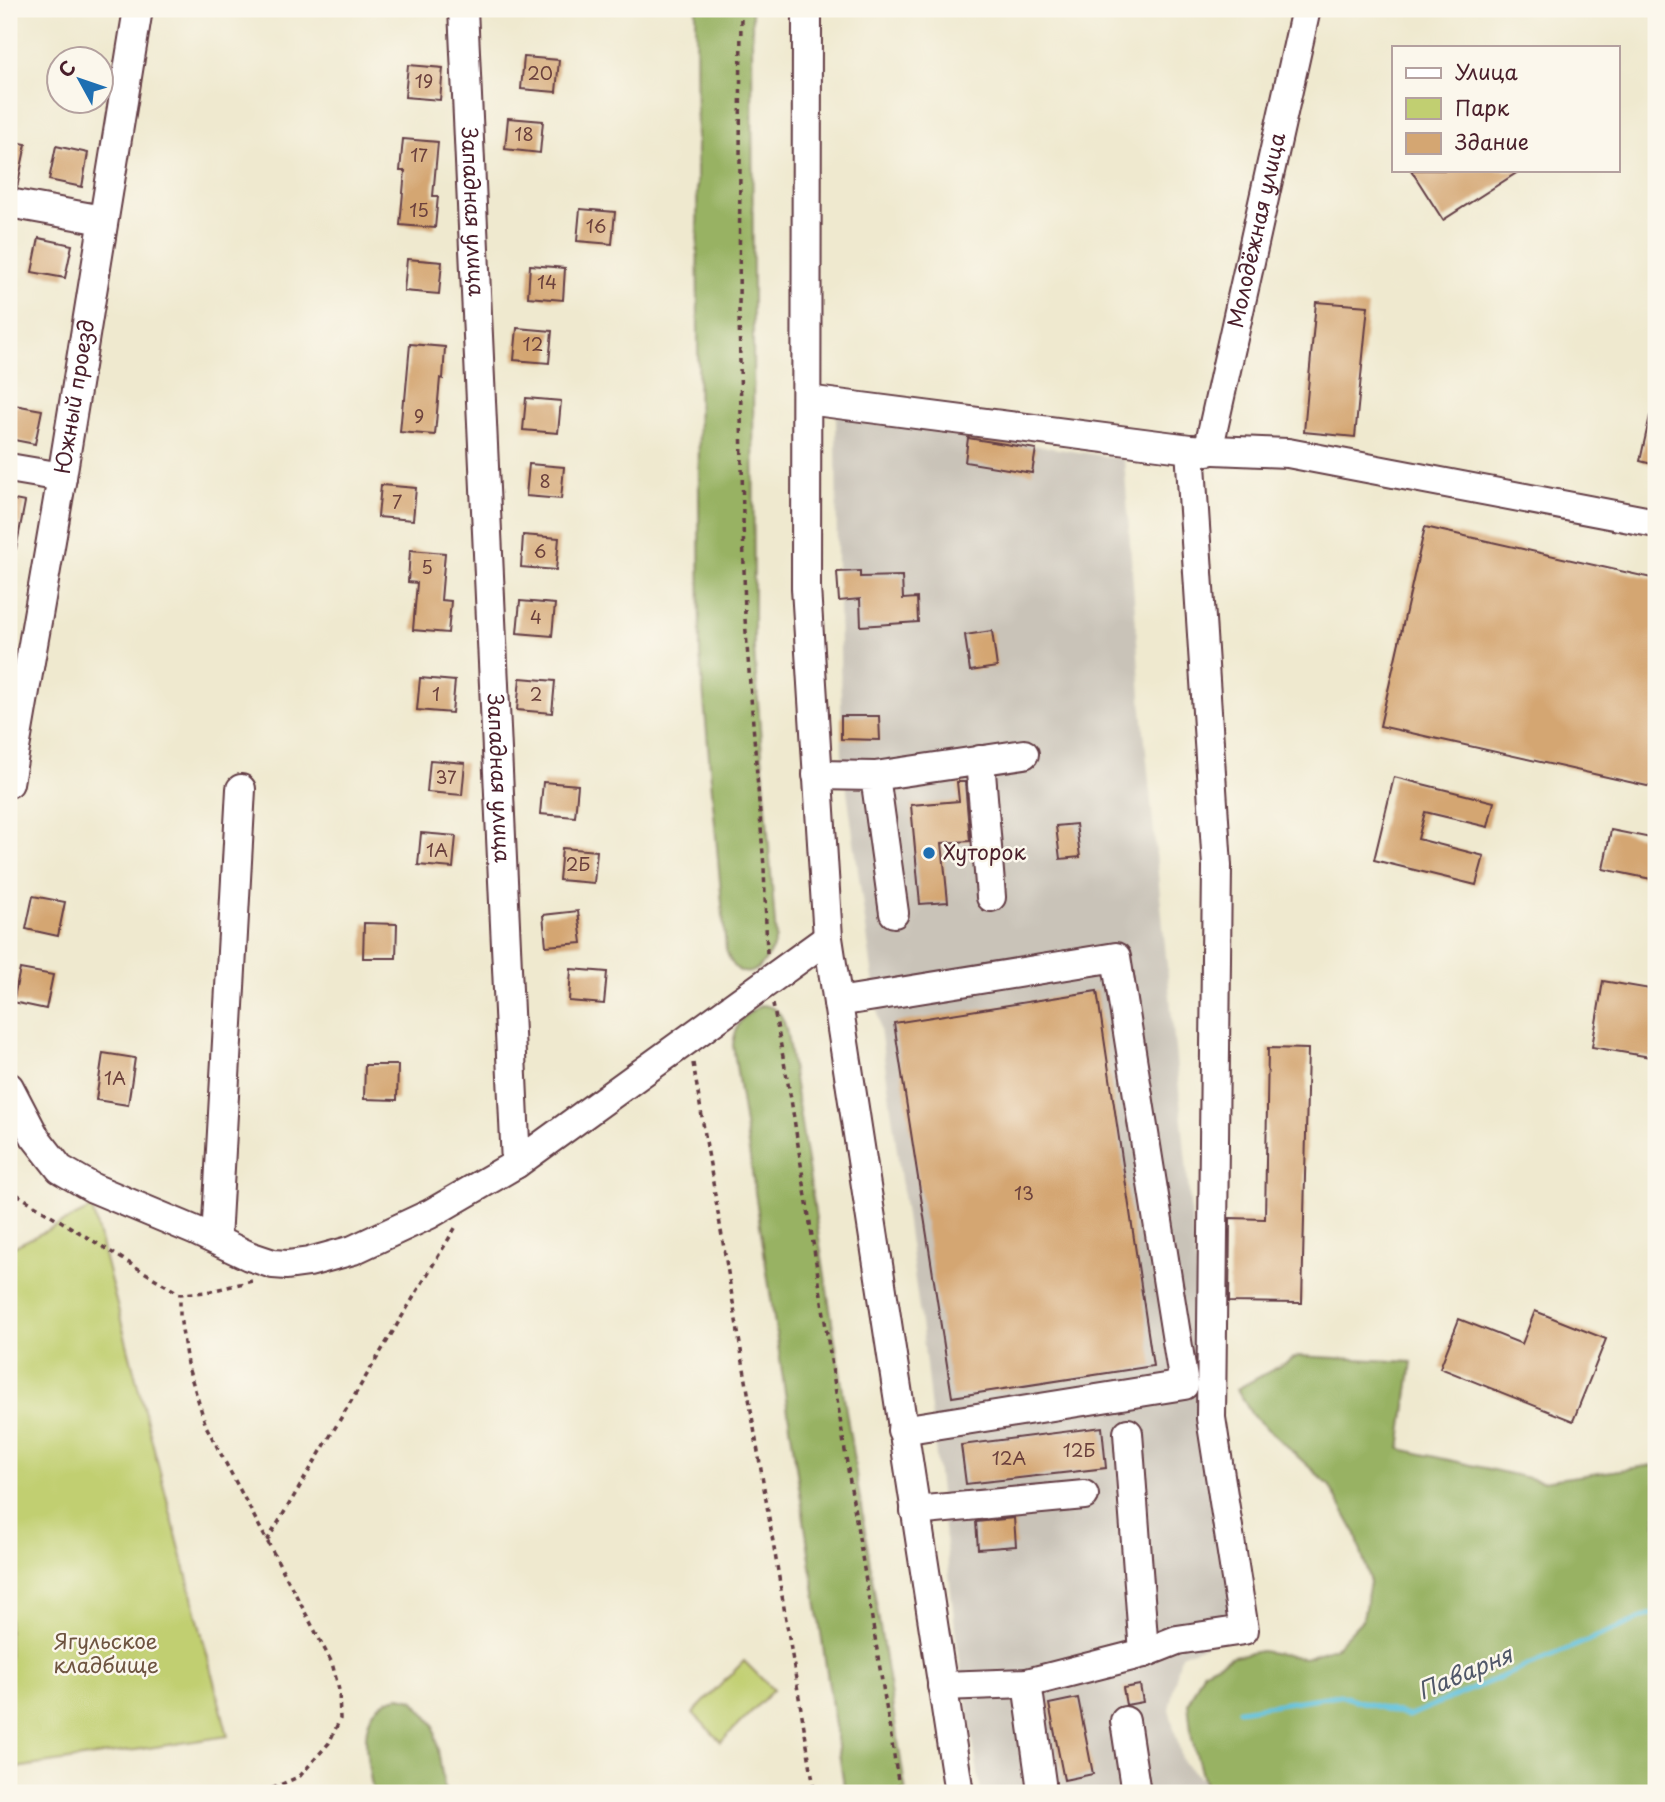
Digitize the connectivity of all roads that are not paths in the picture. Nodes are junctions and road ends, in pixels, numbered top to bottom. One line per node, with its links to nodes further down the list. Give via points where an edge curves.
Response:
1 (138, 9): 6 (street, Южный проезд)
2 (463, 9): 24 (street, Западная улица)
3 (807, 9): 7 (street)
4 (1306, 9): 8 (street, Молодёжная улица)
5 (9, 203): 6 (street)
6 (103, 220): 10 (street, Южный проезд)
7 (807, 400): 8 (street); 15 (street, via 806,588)
8 (1199, 450): 11 (street, via 1288,453); 30 (street, Молодёжная улица, via 1217,866 1211,1418 1244,1630 1177,1640)
9 (9, 468): 10 (street)
10 (62, 477): 12 (street, Южный проезд)
11 (1656, 523)
12 (13, 734): 17 (street, Южный проезд)
13 (1024, 754): 14 (street)
14 (980, 760): 16 (street); 19 (street)
15 (817, 775): 16 (street); 21 (street)
16 (875, 776): 20 (street)
17 (9, 783)
18 (241, 789): 25 (street)
19 (991, 897)
20 (894, 913)
21 (828, 938): 22 (street); 24 (street)
22 (838, 1002): 26 (street); 26 (street, via 1116,957 1184,1385)
23 (9, 1087): 25 (street, via 35,1137 60,1169 93,1188)
24 (516, 1164): 25 (street, via 430,1214 352,1250 309,1262 273,1264)
25 (216, 1240)
26 (902, 1430): 29 (street)
27 (1128, 1433): 30 (street)
28 (1084, 1495): 29 (street)
29 (915, 1511): 32 (street)
30 (1144, 1653): 31 (street)
31 (1027, 1683): 32 (street); 34 (street)
32 (942, 1686): 35 (street)
33 (1125, 1721): 36 (street)
34 (1041, 1783)
35 (959, 1793)
36 (1136, 1793)

